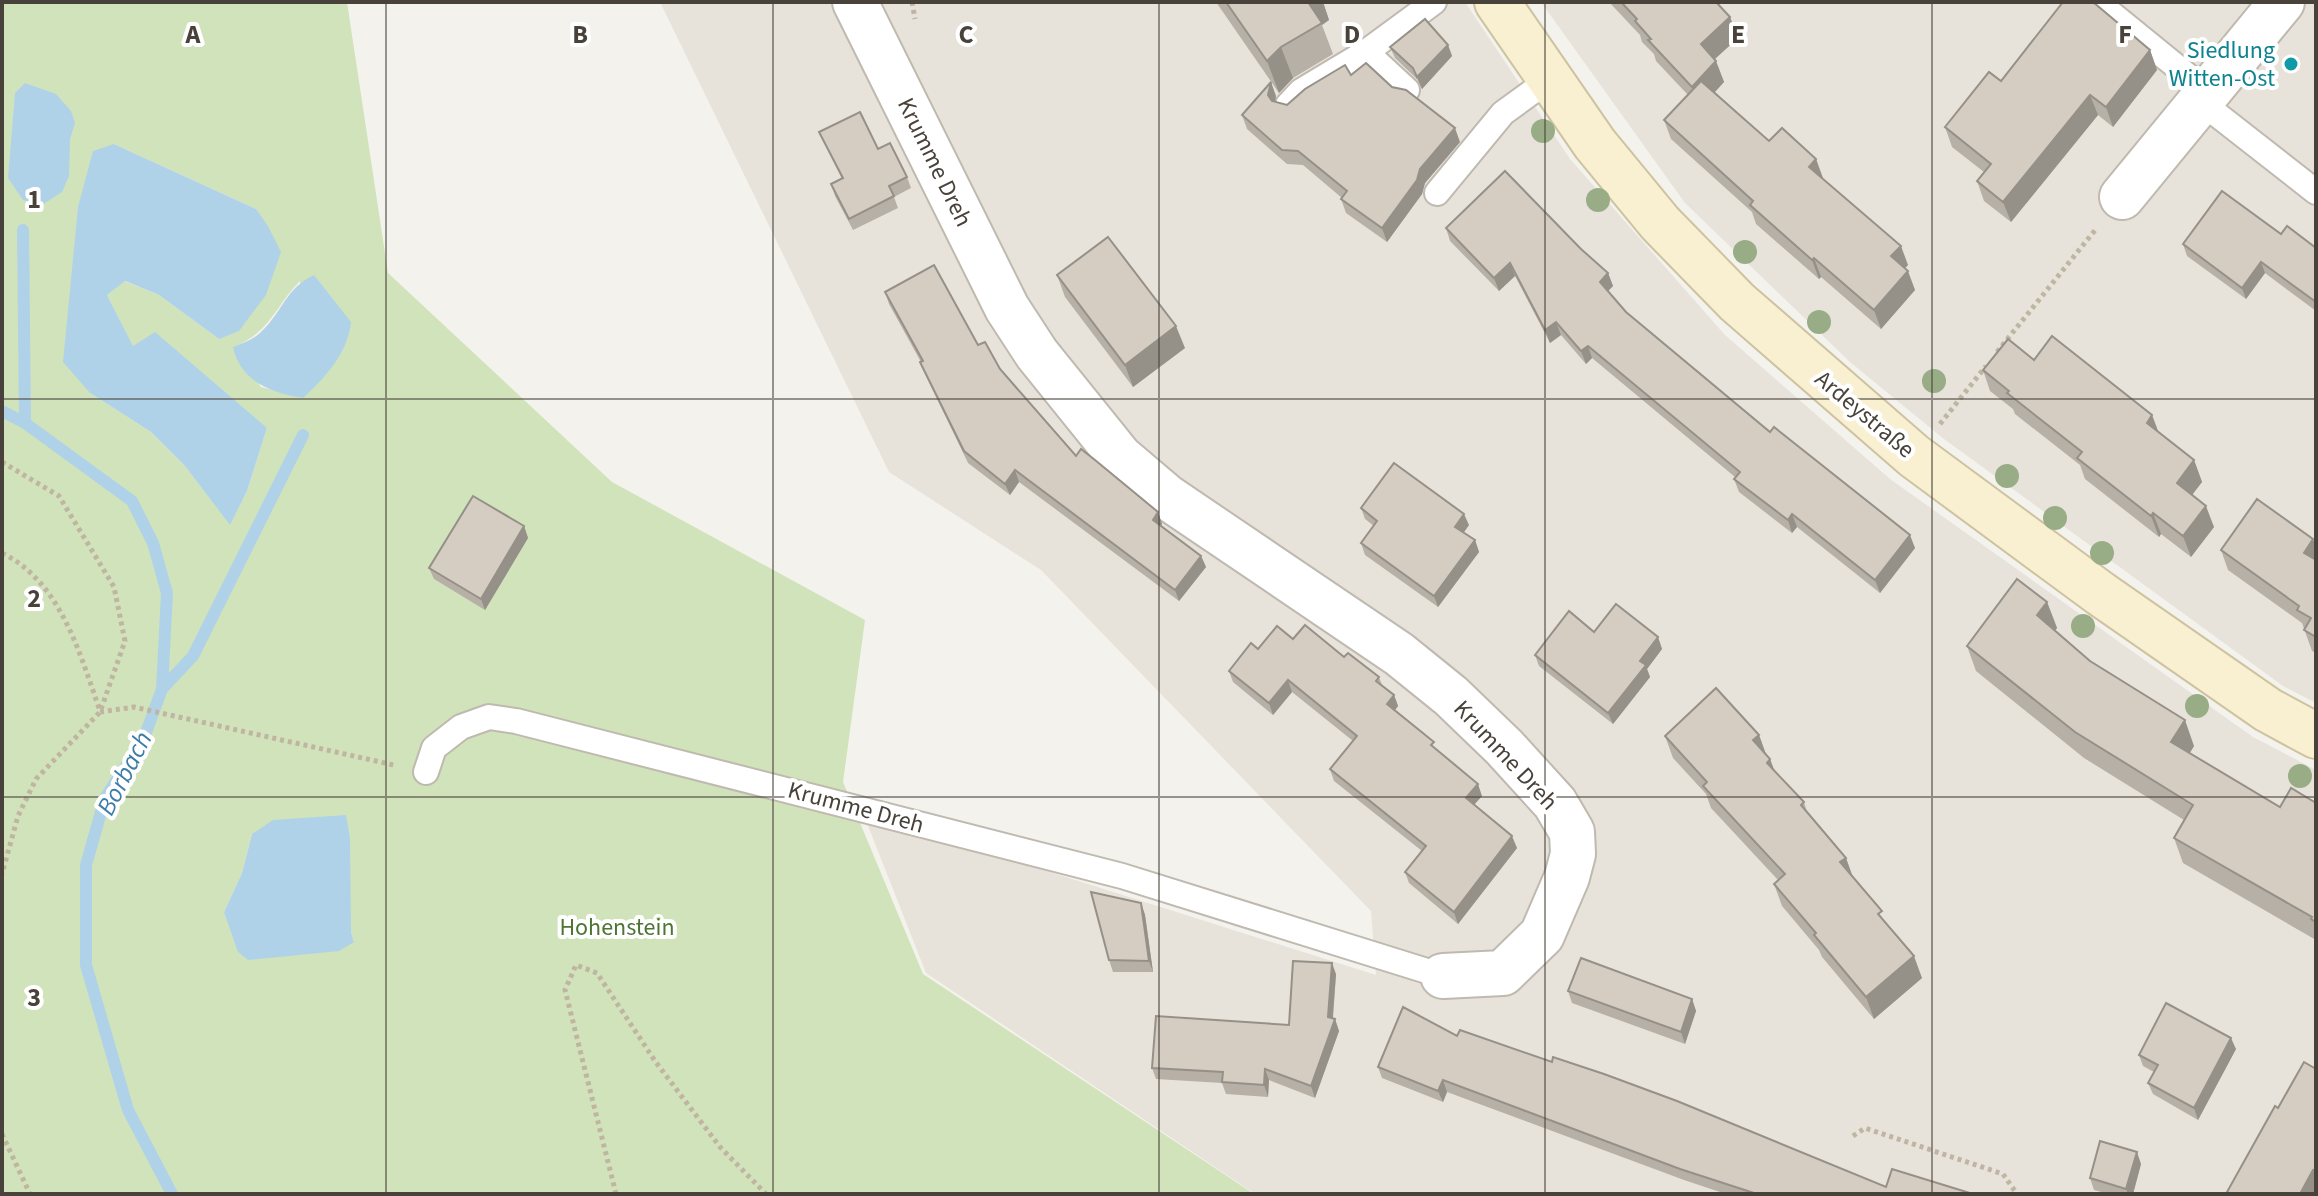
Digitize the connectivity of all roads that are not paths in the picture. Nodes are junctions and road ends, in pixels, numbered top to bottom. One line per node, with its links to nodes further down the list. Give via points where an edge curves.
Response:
1 (855, 2): 16 (street, Krumme Dreh, via 1007,308 1120,457 1167,497 1399,654 1451,696 1555,803 1572,832 1573,854 1542,935 1503,973)
2 (1434, 2): 6 (lane)
3 (1497, 2): 7 (main road, Ardeystraße)
4 (2097, 2): 9 (lane)
5 (2282, 2): 9 (street)
6 (1366, 52): 8 (lane); 10 (lane, via 1301,91)
7 (1550, 79): 12 (lane, via 1503,113); 14 (main road, Ardeystraße, via 1660,223 1737,302 1914,456 2101,594 2268,710)
8 (1407, 90)
9 (2205, 97): 11 (lane); 13 (street)
10 (1288, 105)
11 (2316, 192)
12 (1437, 193)
13 (2122, 197)
14 (2316, 736)
15 (426, 772): 16 (lane, Krumme Dreh, via 434,748 461,727 489,717 516,721 1122,876)
16 (1443, 976)

